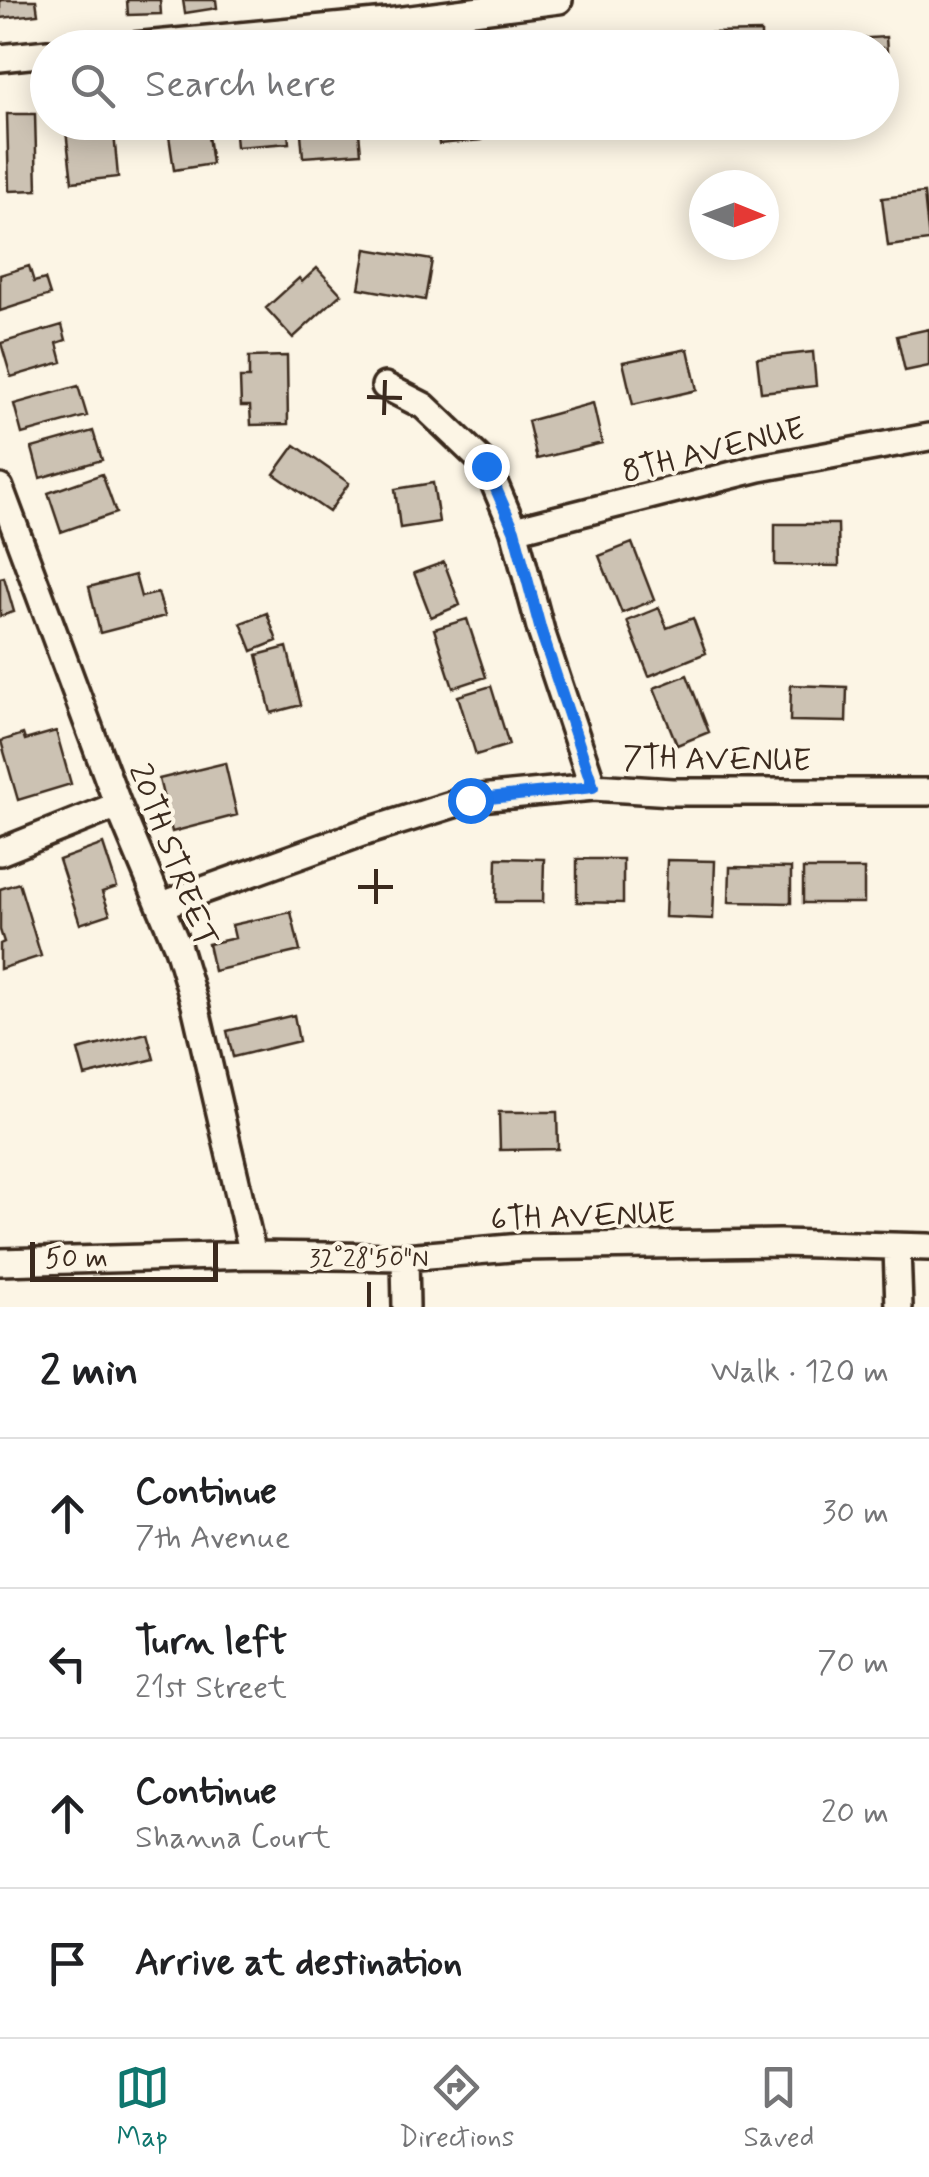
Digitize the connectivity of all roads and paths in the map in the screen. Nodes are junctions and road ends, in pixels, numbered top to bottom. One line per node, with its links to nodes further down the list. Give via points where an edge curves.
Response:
1 (559, 0): 2 (street)
2 (384, 11): 3 (street)
3 (244, 30)
4 (30, 56): 5 (street)
5 (0, 58)
6 (385, 386): 9 (street, via 424,406 486,466)
7 (929, 436): 9 (street, 8TH AVENUE, via 760,468)
8 (0, 488): 12 (street, 20TH STREET)
9 (514, 530): 10 (street)
10 (593, 787): 11 (street, 7TH AVENUE); 14 (street, 7TH AVENUE, via 441,807)
11 (929, 792)
12 (118, 805): 13 (street); 14 (street, 20TH STREET)
13 (0, 852)
14 (162, 906): 17 (street, 20TH STREET, via 195,1005)
15 (929, 1247): 16 (street, 6TH AVENUE)
16 (897, 1248): 18 (street, 6TH AVENUE, via 522,1247); 21 (street)
17 (253, 1256): 18 (street, 6TH AVENUE); 19 (street, 6TH AVENUE)
18 (405, 1257): 20 (street)
19 (0, 1262)
20 (406, 1307)
21 (899, 1307)

